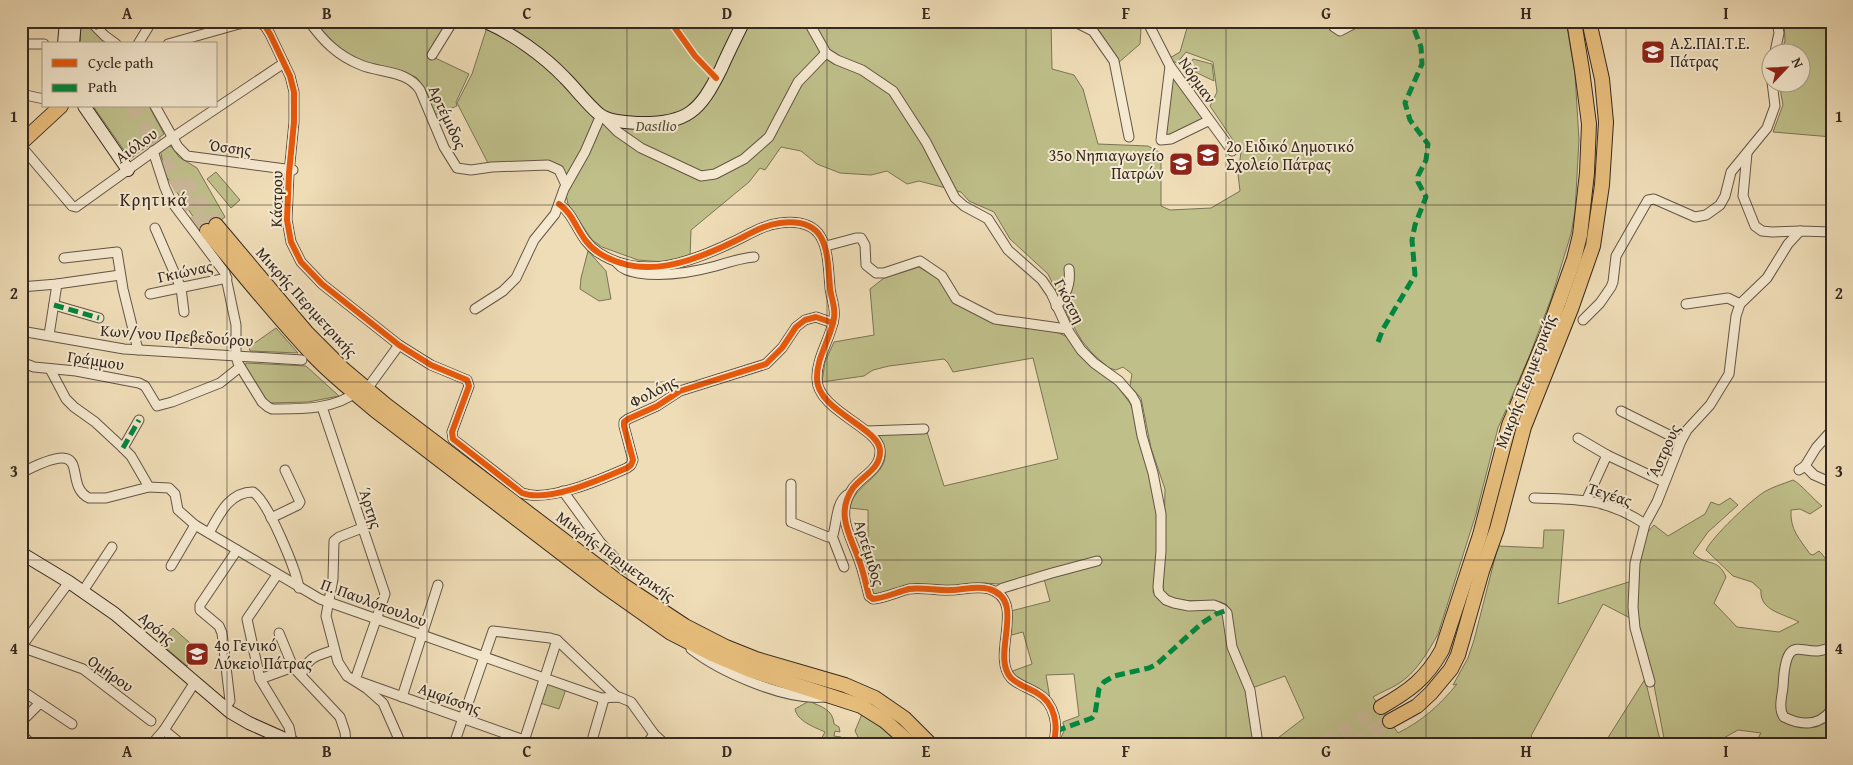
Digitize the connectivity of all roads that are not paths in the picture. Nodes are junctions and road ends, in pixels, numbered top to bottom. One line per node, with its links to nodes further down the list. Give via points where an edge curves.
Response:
1 (66, 21): 18 (street)
2 (75, 21): 19 (street)
3 (90, 21): 20 (street)
4 (152, 21): 21 (street)
5 (309, 21): 48 (street, Αρτέμιδος, via 332,49 362,66 404,76 414,83 448,156 457,168 548,165 559,170)
6 (453, 21): 27 (street)
7 (484, 21): 38 (street, via 516,39 552,66)
8 (744, 21): 38 (street, via 708,95 690,113 653,123 620,121)
9 (808, 21): 26 (street)
10 (1068, 21): 40 (street, via 1093,31 1114,61)
11 (1147, 21): 29 (street, Νόρμαν)
12 (1334, 21): 13 (street, via 1334,27 1340,31)
13 (1359, 21)
14 (1574, 21): 146 (main road, Μικρής Περιμετρικής, via 1589,137 1584,208 1574,259 1509,425 1480,535 1442,650 1420,682)
15 (1590, 21): 151 (main road, Μικρής Περιμετρικής, via 1602,79 1606,122 1602,185 1592,246 1572,309 1524,427 1458,655 1431,693)
16 (1777, 21): 23 (street)
17 (257, 22): 22 (street); 28 (street, Κάστρου, via 267,28)
18 (64, 42)
19 (73, 42)
20 (113, 42)
21 (139, 42)
22 (175, 42)
23 (1777, 42)
24 (21, 44): 25 (street)
25 (42, 44)
26 (826, 53): 38 (street, via 798,82 769,137 736,164 710,175 701,176 641,148); 68 (street, Γκότση, via 862,70 893,91 926,142 956,198 988,219 1008,250 1042,280)
27 (432, 54)
28 (284, 63): 33 (street, Αιόλου); 46 (street, Κάστρου, via 295,97)
29 (1170, 66): 39 (street, Νόρμαν); 39 (street, via 1161,140 1171,139)
30 (1774, 92): 45 (street, via 1773,113 1764,132)
31 (21, 94): 32 (street)
32 (42, 99)
33 (218, 107)
34 (59, 108): 42 (main road)
35 (85, 108): 47 (street)
36 (156, 108): 41 (street, Όσσης)
37 (217, 108): 41 (street, Αιόλου)
38 (601, 115): 48 (street)
39 (1208, 121): 44 (street, Νόρμαν)
40 (1129, 137)
41 (172, 138): 43 (street, Αιόλου); 46 (street, Όσσης, via 190,157)
42 (22, 142): 47 (street, Αιόλου, via 73,207)
43 (153, 151): 47 (street, Αιόλου); 60 (street, via 172,201)
44 (1232, 151)
45 (1747, 152): 52 (street, via 1743,196 1755,226 1772,232); 72 (street, via 1731,172 1723,201 1706,215 1695,217 1654,199 1647,201 1616,256 1611,287)
46 (291, 169): 77 (street, Κάστρου, via 288,228 301,262 322,284)
47 (128, 170)
48 (566, 185): 49 (street)
49 (559, 204): 57 (street, via 567,211 587,244); 69 (street, via 534,240 513,282)
50 (155, 228): 63 (street)
51 (212, 228): 84 (main road, Μικρής Περιμετρικής, via 284,323 324,366)
52 (1800, 230): 53 (street); 66 (street, via 1767,278)
53 (1832, 232)
54 (826, 246): 57 (street, via 809,227 785,222 765,226 704,256 669,266 646,268); 73 (street); 74 (street, via 858,237 865,245 866,265 876,273 920,261 942,276 956,298 995,320)
55 (754, 257): 57 (street, via 661,275 629,271)
56 (64, 258): 59 (street, via 117,252)
57 (615, 261)
58 (1069, 269): 68 (street, via 1068,288)
59 (120, 275): 61 (street); 78 (street)
60 (227, 278): 63 (street, Γκιώνας); 79 (street, via 236,325)
61 (57, 284): 62 (street); 67 (street)
62 (21, 287)
63 (181, 288): 64 (street, Γκιώνας); 70 (street)
64 (150, 294)
65 (1686, 304): 66 (street, via 1728,298)
66 (1740, 304): 93 (street, Άστρους, via 1728,374 1710,405 1686,430)
67 (54, 306): 71 (street); 76 (street)
68 (1056, 306): 74 (street, Γκότση)
69 (475, 309)
70 (184, 312)
71 (99, 318)
72 (1583, 320)
73 (833, 323): 90 (street, via 818,368 817,384 828,401); 102 (street, Φολόης, via 816,317 805,320 796,326 782,348 766,364 680,391 628,419 624,426 633,458 631,465)
74 (1067, 329): 172 (street, Γκότση, via 1081,350 1122,385 1136,403 1161,514 1158,587 1166,600 1174,603 1214,606 1225,611 1232,647 1250,690)
75 (21, 331): 76 (street, Κων/νου Πρεβεδούρου)
76 (49, 335): 78 (street, Κων/νου Πρεβεδούρου)
77 (399, 345): 84 (street); 91 (street, Κάστρου, via 431,365 466,379 468,384)
78 (138, 350): 79 (street, Κων/νου Πρεβεδούρου)
79 (236, 356): 80 (street, Κων/νου Πρεβεδούρου); 82 (street)
80 (302, 360)
81 (21, 362): 83 (street, Γράμμου)
82 (240, 367): 83 (street, Γράμμου, via 220,383 160,405 155,405 147,389 139,383); 85 (street, via 269,408)
83 (50, 369): 94 (street, via 69,403)
84 (362, 390): 85 (street); 169 (main road, Μικρής Περιμετρικής, via 610,590 671,633 750,670 856,704 880,717); 170 (main road, Μικρής Περιμετρικής, via 664,614 740,653 845,685 875,698 904,718)
85 (322, 407): 109 (street, Άρτης)
86 (1621, 411): 93 (street)
87 (138, 420): 94 (street)
88 (924, 429): 90 (street)
89 (1832, 430): 100 (street, via 1802,468)
90 (867, 431): 103 (street, via 878,441 880,456 872,471)
91 (452, 434): 102 (street, Φολόης, via 457,444 522,493 540,496)
92 (1578, 438): 95 (street)
93 (1681, 441): 98 (street, Άστρους)
94 (122, 448): 101 (street, via 131,456)
95 (1607, 455): 98 (street); 105 (street)
96 (285, 470): 106 (street, via 300,502)
97 (21, 473): 101 (street, via 65,458 74,465 80,490 89,498 106,498)
98 (1664, 482): 107 (street, Άστρους)
99 (791, 484): 111 (street, via 791,522 826,537)
100 (1832, 484)
101 (149, 487): 108 (street, Π. Παυλόπουλου, via 169,488 175,494 178,510)
102 (563, 491): 118 (street, via 600,542)
103 (850, 494): 111 (street, via 841,502); 124 (street, Αρτέμιδος, via 845,512 846,527 871,599 912,589 982,587)
104 (1534, 498): 105 (street, Τεγέας)
105 (1587, 499): 107 (street, Τεγέας, via 1616,508)
106 (271, 518): 110 (street, via 259,496 250,492 227,503); 122 (street)
107 (1644, 524): 140 (street, Άστρους, via 1635,562 1633,607 1639,645)
108 (195, 525): 110 (street, Π. Παυλόπουλου); 116 (street)
109 (362, 528): 125 (street, via 334,541 333,579); 126 (street, Άρτης, via 385,594)
110 (209, 533): 113 (street, Π. Παυλόπουλου)
111 (832, 536): 117 (street)
112 (112, 547): 123 (street)
113 (237, 550): 119 (street, Π. Παυλόπουλου); 147 (street, via 200,605 200,610 219,626 222,633 230,701)
114 (21, 553): 120 (street, Αρόης)
115 (1096, 561): 124 (street, via 1052,572)
116 (171, 566)
117 (844, 566)
118 (625, 569)
119 (277, 575): 122 (street, Π. Παυλόπουλου); 137 (street, via 247,619)
120 (69, 582): 123 (street, Αρόης); 131 (street)
121 (438, 585): 128 (street)
122 (299, 588): 125 (street, Π. Παυλόπουλου)
123 (83, 591): 139 (street, Αρόης)
124 (996, 592): 171 (street, via 1007,610 1006,668 1014,681 1046,700 1053,713 1056,731)
125 (328, 603): 126 (street, Π. Παυλόπουλου); 132 (street, via 326,616)
126 (377, 619): 128 (street, Π. Παυλόπουλου); 138 (street, Άρτης)
127 (279, 634): 134 (street)
128 (422, 635): 133 (street, Π. Παυλόπουλου); 143 (street)
129 (556, 639): 133 (street, via 493,632); 136 (street); 142 (street)
130 (1832, 646): 148 (street, via 1824,650 1800,649 1790,653 1783,672 1781,708 1784,718 1810,724 1821,720)
131 (21, 647): 150 (street, Ομήρου, via 83,669)
132 (334, 650): 135 (street, via 313,657); 138 (street, via 343,672)
133 (484, 656): 136 (street, Π. Παυλόπουλου); 149 (street)
134 (293, 667): 135 (street); 137 (street)
135 (301, 675): 162 (street, via 340,717)
136 (544, 678): 144 (street, Π. Παυλόπουλου); 157 (street)
137 (260, 679): 158 (street, via 289,727)
138 (355, 680): 143 (street, Αμφίσσης); 163 (street, via 383,703)
139 (195, 682): 147 (street, Αρόης); 154 (street)
140 (1650, 682)
141 (21, 690): 145 (street)
142 (617, 696): 144 (street); 156 (street, via 631,702)
143 (402, 697): 149 (street, Αμφίσσης)
144 (604, 699): 166 (street)
145 (40, 703): 152 (street); 153 (street)
146 (1381, 707)
147 (225, 708): 158 (street, Αρόης, via 249,723)
148 (1832, 709)
149 (463, 718): 157 (street, Αμφίσσης); 164 (street)
150 (151, 720)
151 (1390, 721)
152 (21, 722)
153 (72, 724)
154 (164, 730): 160 (street); 161 (street)
155 (21, 734): 159 (street)
156 (654, 734): 167 (street); 168 (street)
157 (524, 742): 165 (street, Αμφίσσης)
158 (294, 743)
159 (30, 744)
160 (152, 744)
161 (181, 744)
162 (346, 744)
163 (402, 744)
164 (454, 744)
165 (535, 744)
166 (591, 744)
167 (647, 744)
168 (665, 744)
169 (911, 744)
170 (930, 744)
171 (1053, 744)
172 (1258, 744)

